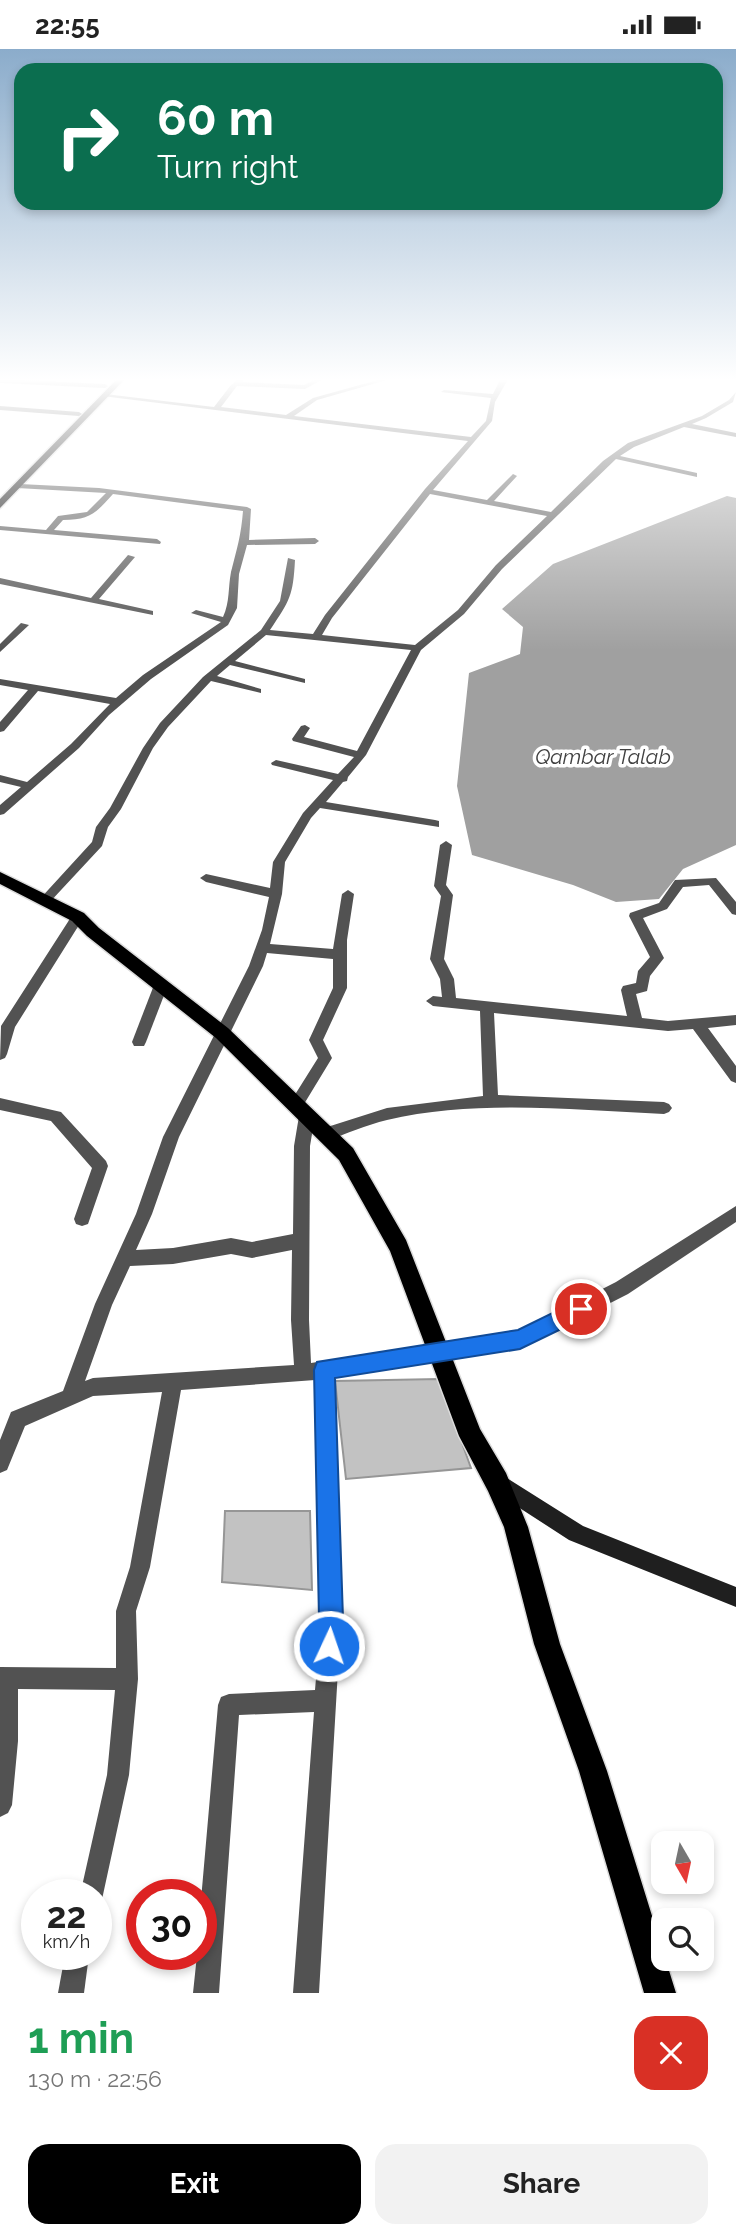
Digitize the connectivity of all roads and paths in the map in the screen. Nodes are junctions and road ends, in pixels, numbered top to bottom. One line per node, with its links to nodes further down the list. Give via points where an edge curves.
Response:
1 (24, 469): 9 (main road)
2 (35, 469): 8 (main road)
3 (447, 469): 10 (street)
4 (600, 469): 14 (street)
5 (666, 469): 7 (street)
6 (513, 475): 12 (street)
7 (694, 475)
8 (20, 486): 11 (street); 13 (main road)
9 (2, 490)
10 (428, 491): 12 (street); 29 (street)
11 (111, 492): 16 (street, via 90,515 61,518); 19 (street, via 247,509)
12 (488, 503): 14 (street)
13 (0, 506)
14 (553, 515): 31 (street, via 461,612)
15 (0, 528): 16 (street)
16 (48, 532): 18 (street)
17 (315, 541): 19 (street)
18 (157, 542)
19 (243, 543): 26 (street)
20 (131, 557): 23 (street)
21 (291, 559): 28 (street, via 285,601)
22 (0, 581): 23 (street)
23 (93, 601): 24 (street)
24 (150, 613)
25 (196, 613): 26 (street)
26 (226, 620): 38 (street)
27 (24, 625): 30 (street)
28 (264, 632): 29 (street); 32 (street)
29 (316, 638): 31 (street)
30 (3, 644)
31 (417, 648): 41 (street)
32 (229, 662): 33 (street); 34 (street)
33 (210, 677): 37 (street); 54 (street, via 148,748 102,827 98,843)
34 (300, 681)
35 (0, 682): 36 (street)
36 (35, 688): 38 (street); 40 (street)
37 (257, 691)
38 (119, 702): 45 (street)
39 (305, 727): 41 (street, via 297,739)
40 (0, 729)
41 (361, 755): 44 (street)
42 (276, 763): 44 (street)
43 (0, 778): 45 (street)
44 (343, 779): 46 (street)
45 (29, 786): 47 (street)
46 (317, 804): 48 (street); 52 (street, via 279,862)
47 (0, 811)
48 (435, 824)
49 (446, 845): 61 (street, via 440,885 447,895 437,959 447,979)
50 (0, 877): 54 (main road)
51 (206, 879): 52 (street)
52 (276, 894): 57 (street)
53 (348, 894): 58 (street)
54 (44, 901): 56 (main road)
55 (736, 911): 64 (street, via 712,881 679,883 663,906 635,916 657,958 643,975 642,987 628,990)
56 (78, 917): 59 (main road); 68 (street, via 8,1026)
57 (262, 948): 58 (street); 66 (street)
58 (341, 955): 73 (street, via 340,988 316,1040 325,1058)
59 (161, 985): 66 (main road); 67 (street)
60 (433, 1001): 61 (street)
61 (450, 1003): 62 (street)
62 (487, 1007): 64 (street); 70 (street)
63 (736, 1020): 65 (street)
64 (636, 1023): 65 (street)
65 (697, 1024): 69 (street)
66 (222, 1033): 73 (main road); 78 (street, via 171,1137)
67 (139, 1042)
68 (0, 1054)
69 (736, 1077)
70 (491, 1102): 72 (street); 74 (street, via 387,1114)
71 (0, 1104): 76 (street, via 56,1116 100,1167)
72 (664, 1108)
73 (302, 1111): 74 (main road); 77 (street)
74 (326, 1134): 79 (main road, via 346,1154 399,1247)
75 (736, 1213): 79 (street, via 622,1288 520,1339)
76 (82, 1219)
77 (302, 1240): 78 (street, via 252,1250 231,1246); 80 (street, via 300,1320)
78 (125, 1258): 82 (street)
79 (438, 1352): 80 (street); 84 (main road, via 471,1436)
80 (314, 1371): 81 (street); 88 (street, via 331,1619)
81 (173, 1382): 82 (street, via 93,1387); 87 (street, via 140,1567 126,1612)
82 (69, 1396): 83 (street, via 18,1419)
83 (0, 1463)
84 (497, 1482): 85 (main road, via 576,1534); 95 (main road, via 516,1527 547,1644 593,1771)
85 (736, 1597)
86 (4, 1678): 87 (street); 89 (street, via 7,1741)
87 (127, 1679): 90 (street, via 118,1775)
88 (326, 1700): 93 (street, via 229,1705); 94 (street)
89 (0, 1805)
90 (95, 1879)
91 (75, 1970): 92 (street)
92 (71, 1993)
93 (206, 1993)
94 (306, 1993)
95 (660, 1993)

